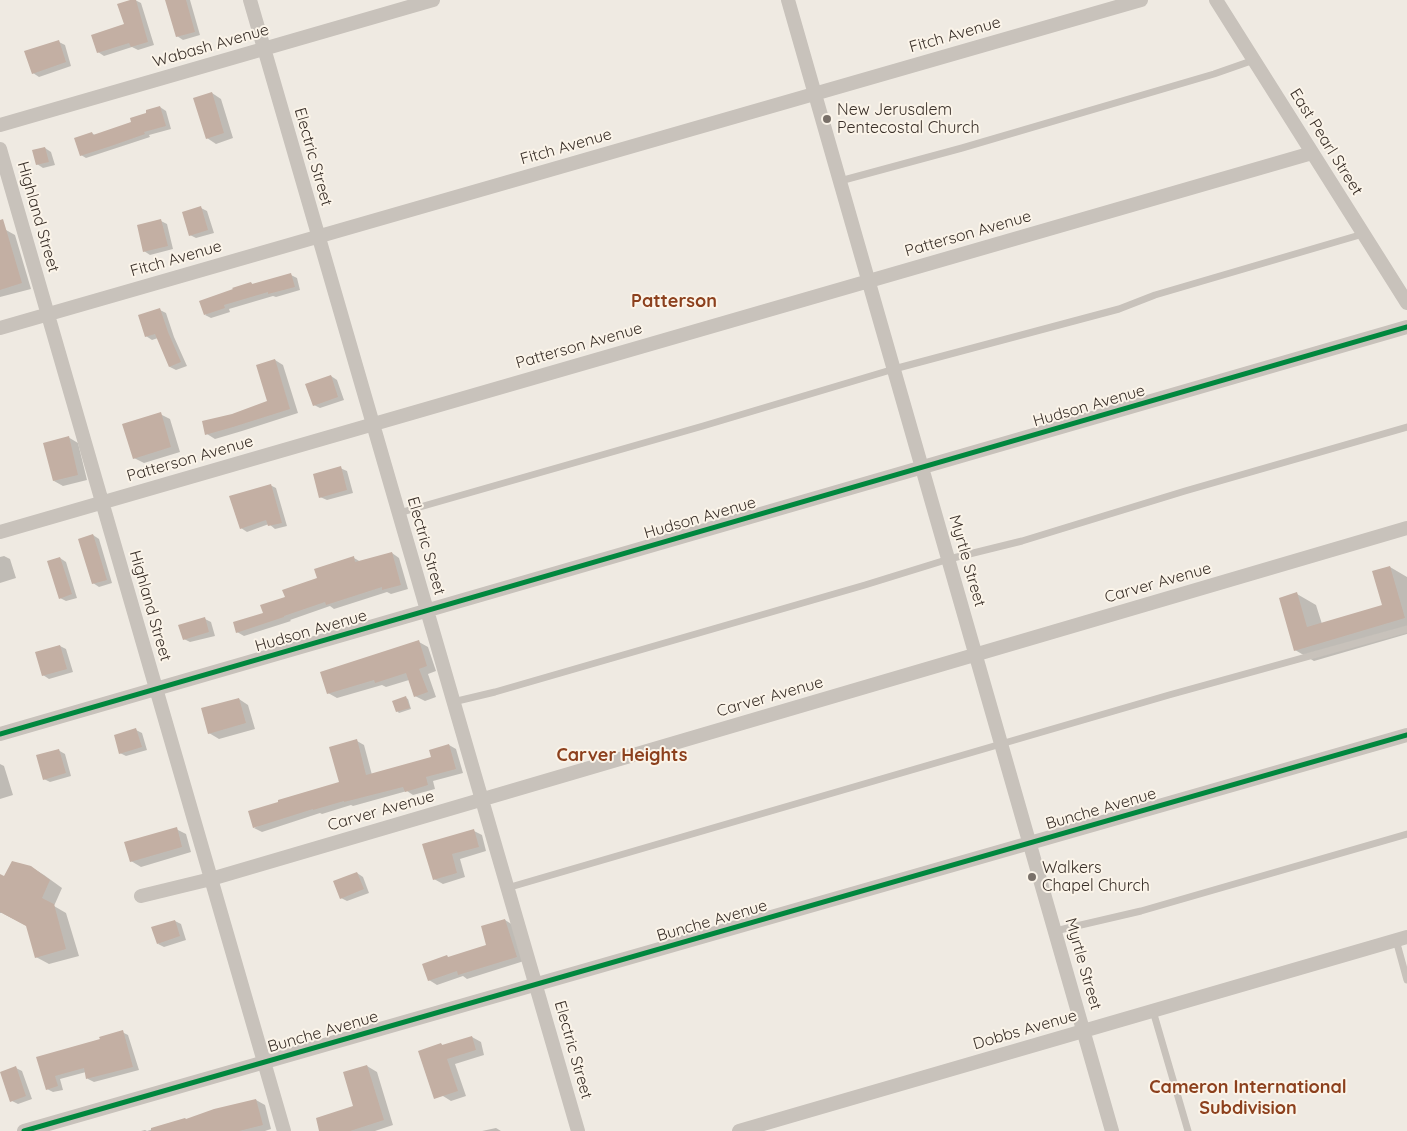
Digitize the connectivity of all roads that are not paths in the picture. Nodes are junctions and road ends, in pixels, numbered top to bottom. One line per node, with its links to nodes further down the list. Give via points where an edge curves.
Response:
1 (250, 0): 6 (street, Electric Street)
2 (433, 0): 6 (street, Wabash Avenue)
3 (788, 0): 8 (street, Myrtle Street)
4 (1141, 0): 8 (street, Fitch Avenue)
5 (1216, 0): 7 (street, East Pearl Street)
6 (264, 49): 9 (street, Wabash Avenue); 14 (street, Electric Street)
7 (1254, 60): 11 (street, East Pearl Street); 12 (lane, via 962,148)
8 (815, 94): 12 (street, Myrtle Street); 14 (street, Fitch Avenue)
9 (0, 125)
10 (0, 149): 17 (street, Highland Street)
11 (1312, 153): 13 (street, East Pearl Street); 15 (street, Patterson Avenue)
12 (840, 181): 15 (street, Myrtle Street)
13 (1364, 234): 16 (street, East Pearl Street); 20 (lane, via 1155,295 1119,309)
14 (318, 236): 17 (street, Fitch Avenue); 21 (street, Electric Street)
15 (869, 281): 20 (street, Myrtle Street); 21 (street, Patterson Avenue)
16 (1407, 303)
17 (48, 314): 19 (street, Fitch Avenue); 24 (street, Highland Street)
18 (1407, 327): 23 (street, Hudson Avenue)
19 (0, 328)
20 (894, 369): 23 (street, Myrtle Street); 25 (lane)
21 (373, 424): 24 (street, Patterson Avenue); 25 (street, Electric Street)
22 (1407, 427): 28 (lane, via 1022,541)
23 (922, 467): 28 (street, Myrtle Street); 29 (street, Hudson Avenue)
24 (102, 502): 27 (street, Patterson Avenue); 32 (street, Highland Street)
25 (398, 513): 29 (street, Electric Street)
26 (1407, 528): 31 (street, Carver Avenue)
27 (0, 532)
28 (948, 559): 31 (street, Myrtle Street); 33 (lane)
29 (427, 610): 32 (street, Hudson Avenue); 33 (street, Electric Street)
30 (1407, 629): 36 (lane)
31 (976, 655): 36 (street, Myrtle Street); 37 (street, Carver Avenue)
32 (156, 688): 34 (street, Hudson Avenue); 40 (street, Highland Street)
33 (453, 702): 37 (street, Electric Street)
34 (0, 734)
35 (1407, 735): 39 (street, Bunche Avenue)
36 (1002, 744): 39 (street, Myrtle Street); 41 (lane)
37 (482, 799): 40 (street, Carver Avenue); 41 (street, Electric Street)
38 (1407, 834): 43 (lane, via 1141,910)
39 (1030, 843): 43 (street, Myrtle Street); 46 (street, Bunche Avenue)
40 (211, 879): 42 (street, Carver Avenue); 49 (street, Highland Street)
41 (507, 888): 46 (street, Electric Street)
42 (142, 896)
43 (1055, 931): 48 (street, Myrtle Street)
44 (1401, 938): 45 (lane); 47 (street, Dobbs Avenue)
45 (1407, 978)
46 (535, 984): 49 (street, Bunche Avenue); 52 (street, Electric Street)
47 (1153, 1010): 48 (street, Dobbs Avenue); 55 (lane)
48 (1084, 1031): 53 (street, Dobbs Avenue); 54 (street, Myrtle Street)
49 (264, 1062): 50 (street, Bunche Avenue); 51 (street, Highland Street)
50 (24, 1131)
51 (284, 1131)
52 (578, 1131)
53 (739, 1131)
54 (1112, 1131)
55 (1188, 1131)

